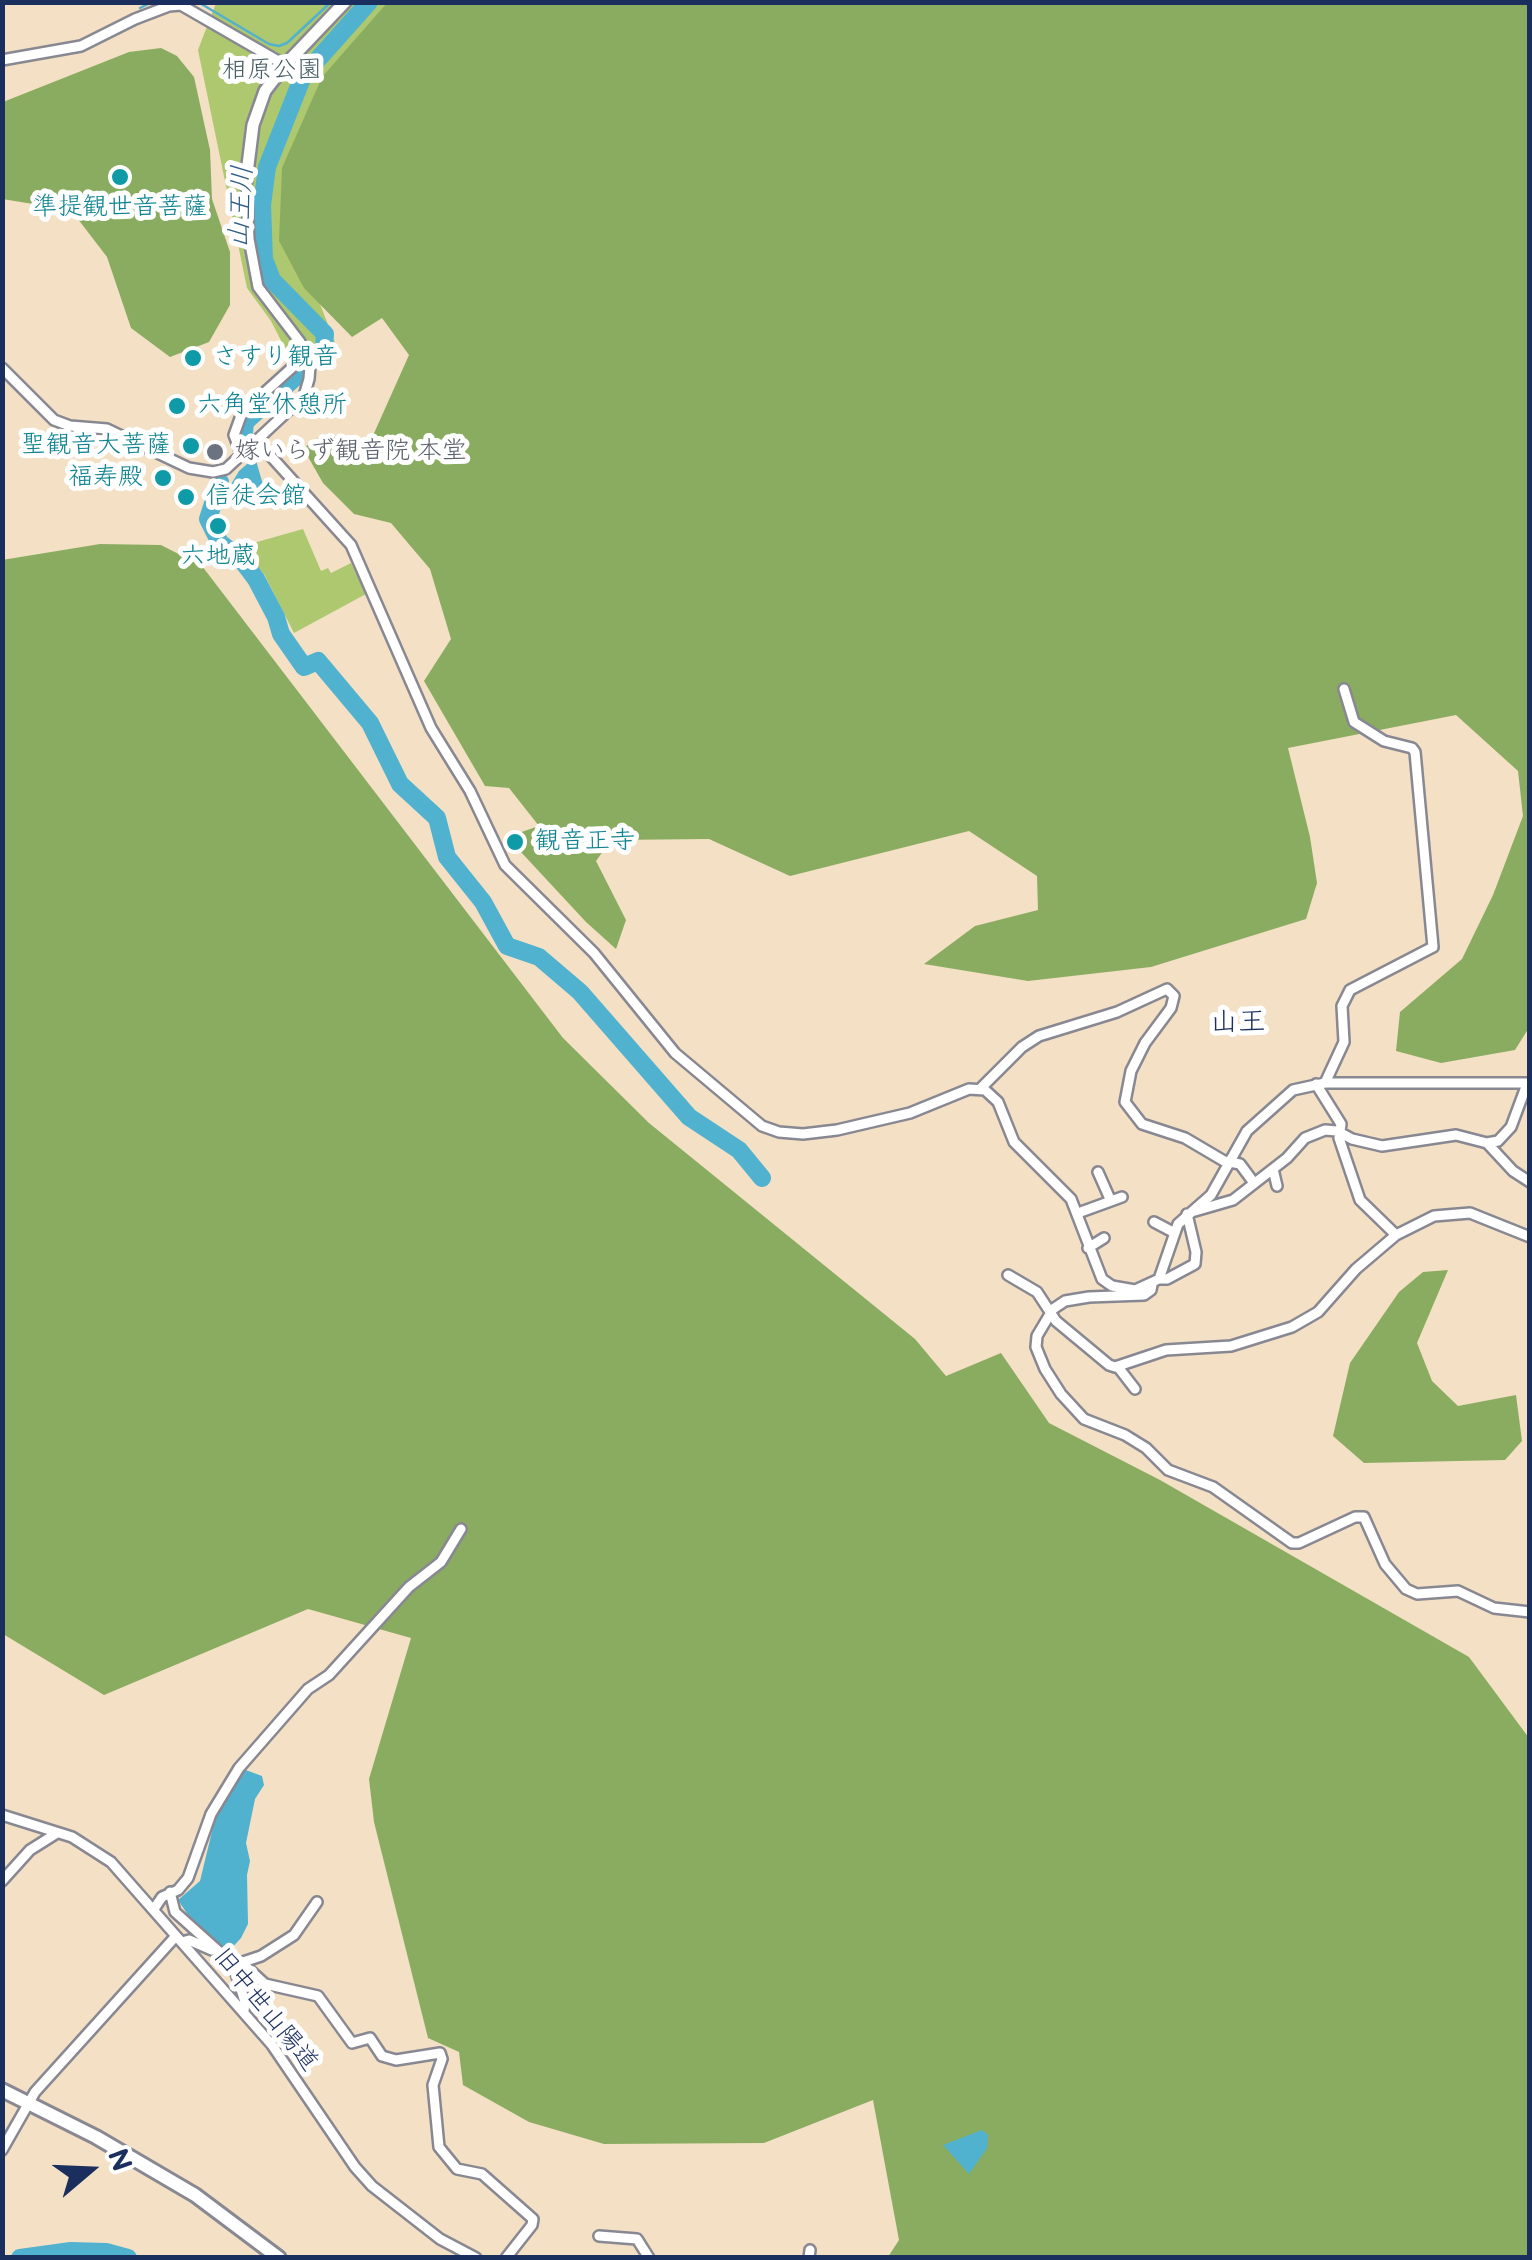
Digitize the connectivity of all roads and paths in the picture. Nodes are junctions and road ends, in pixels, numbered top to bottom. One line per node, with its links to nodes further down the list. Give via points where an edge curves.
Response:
1 (345, 2): 3 (street)
2 (2, 60): 3 (street, via 80,46 134,19 182,6)
3 (285, 65): 4 (street, via 258,107)
4 (246, 181): 5 (street, via 258,287)
5 (306, 355): 7 (street, via 304,396); 8 (street, via 242,413 234,435)
6 (2, 368): 8 (street, via 54,420 70,426 107,429 201,471 226,469)
7 (258, 442): 8 (street); 12 (street, via 351,545 431,728 516,880 594,953 664,1040 713,1088 762,1126 803,1134 882,1121)
8 (242, 456)
9 (1344, 689): 11 (street, via 1354,722 1415,752 1433,947 1350,990 1342,1006 1344,1042)
10 (1528, 1083): 11 (street); 14 (street, via 1506,1135)
11 (1321, 1084): 13 (street); 15 (street, via 1293,1090 1266,1111)
12 (981, 1088): 15 (street, via 1038,1036 1167,989 1174,996 1171,1008 1131,1071 1124,1102 1142,1124); 24 (street, via 998,1102 1014,1142)
13 (1342, 1134): 14 (street, via 1382,1146 1456,1136); 16 (street, via 1325,1130 1305,1138); 27 (street, via 1360,1200)
14 (1487, 1143): 18 (street)
15 (1230, 1163): 19 (street, via 1240,1164); 23 (street, via 1211,1195)
16 (1272, 1169): 19 (street); 20 (street)
17 (1098, 1172): 22 (street)
18 (1530, 1182)
19 (1254, 1184): 23 (street, via 1233,1200)
20 (1277, 1186)
21 (1122, 1196): 22 (street)
22 (1110, 1199): 24 (street)
23 (1190, 1212): 26 (street); 32 (street, via 1194,1264)
24 (1078, 1213): 30 (street)
25 (1154, 1222): 26 (street)
26 (1173, 1232): 32 (street)
27 (1396, 1236): 28 (street, via 1454,1212); 34 (street, via 1318,1312 1292,1327 1231,1346 1166,1350)
28 (1530, 1237)
29 (1104, 1238): 30 (street)
30 (1088, 1248): 32 (street, via 1112,1286 1135,1290)
31 (1008, 1274): 33 (street, via 1037,1292)
32 (1156, 1282): 33 (street, via 1144,1295 1076,1298)
33 (1050, 1314): 34 (street, via 1108,1366); 37 (street, via 1038,1336 1039,1358 1084,1419 1125,1435 1168,1470 1214,1487 1292,1543 1364,1518 1385,1564 1406,1589 1458,1591 1494,1608)
34 (1118, 1366): 35 (street)
35 (1135, 1389)
36 (462, 1529): 41 (street, via 441,1562 308,1689 238,1768 210,1814 188,1878)
37 (1530, 1612)
38 (2, 1815): 39 (street, 旧中世山陽道)
39 (57, 1833): 40 (street, via 30,1850); 43 (street, 旧中世山陽道, via 111,1862)
40 (2, 1882)
41 (170, 1892): 43 (street); 45 (street, via 175,1912)
42 (317, 1902): 46 (street, via 294,1936)
43 (154, 1909): 44 (street, 旧中世山陽道)
44 (179, 1939): 45 (street); 47 (street, 旧中世山陽道); 49 (street)
45 (217, 1952): 46 (street)
46 (237, 1963): 47 (street); 54 (street, via 265,1984 318,1996 352,2043 370,2038 382,2056 396,2060 440,2053 433,2085 439,2146 457,2169 482,2174 533,2219)
47 (244, 2010): 53 (street, 旧中世山陽道, via 372,2186)
48 (2, 2090): 49 (main road)
49 (27, 2103): 50 (street); 52 (main road, via 196,2195)
50 (2, 2150)
51 (598, 2236): 55 (street, via 637,2239)
52 (278, 2258)
53 (476, 2258)
54 (506, 2258)
55 (649, 2258)

